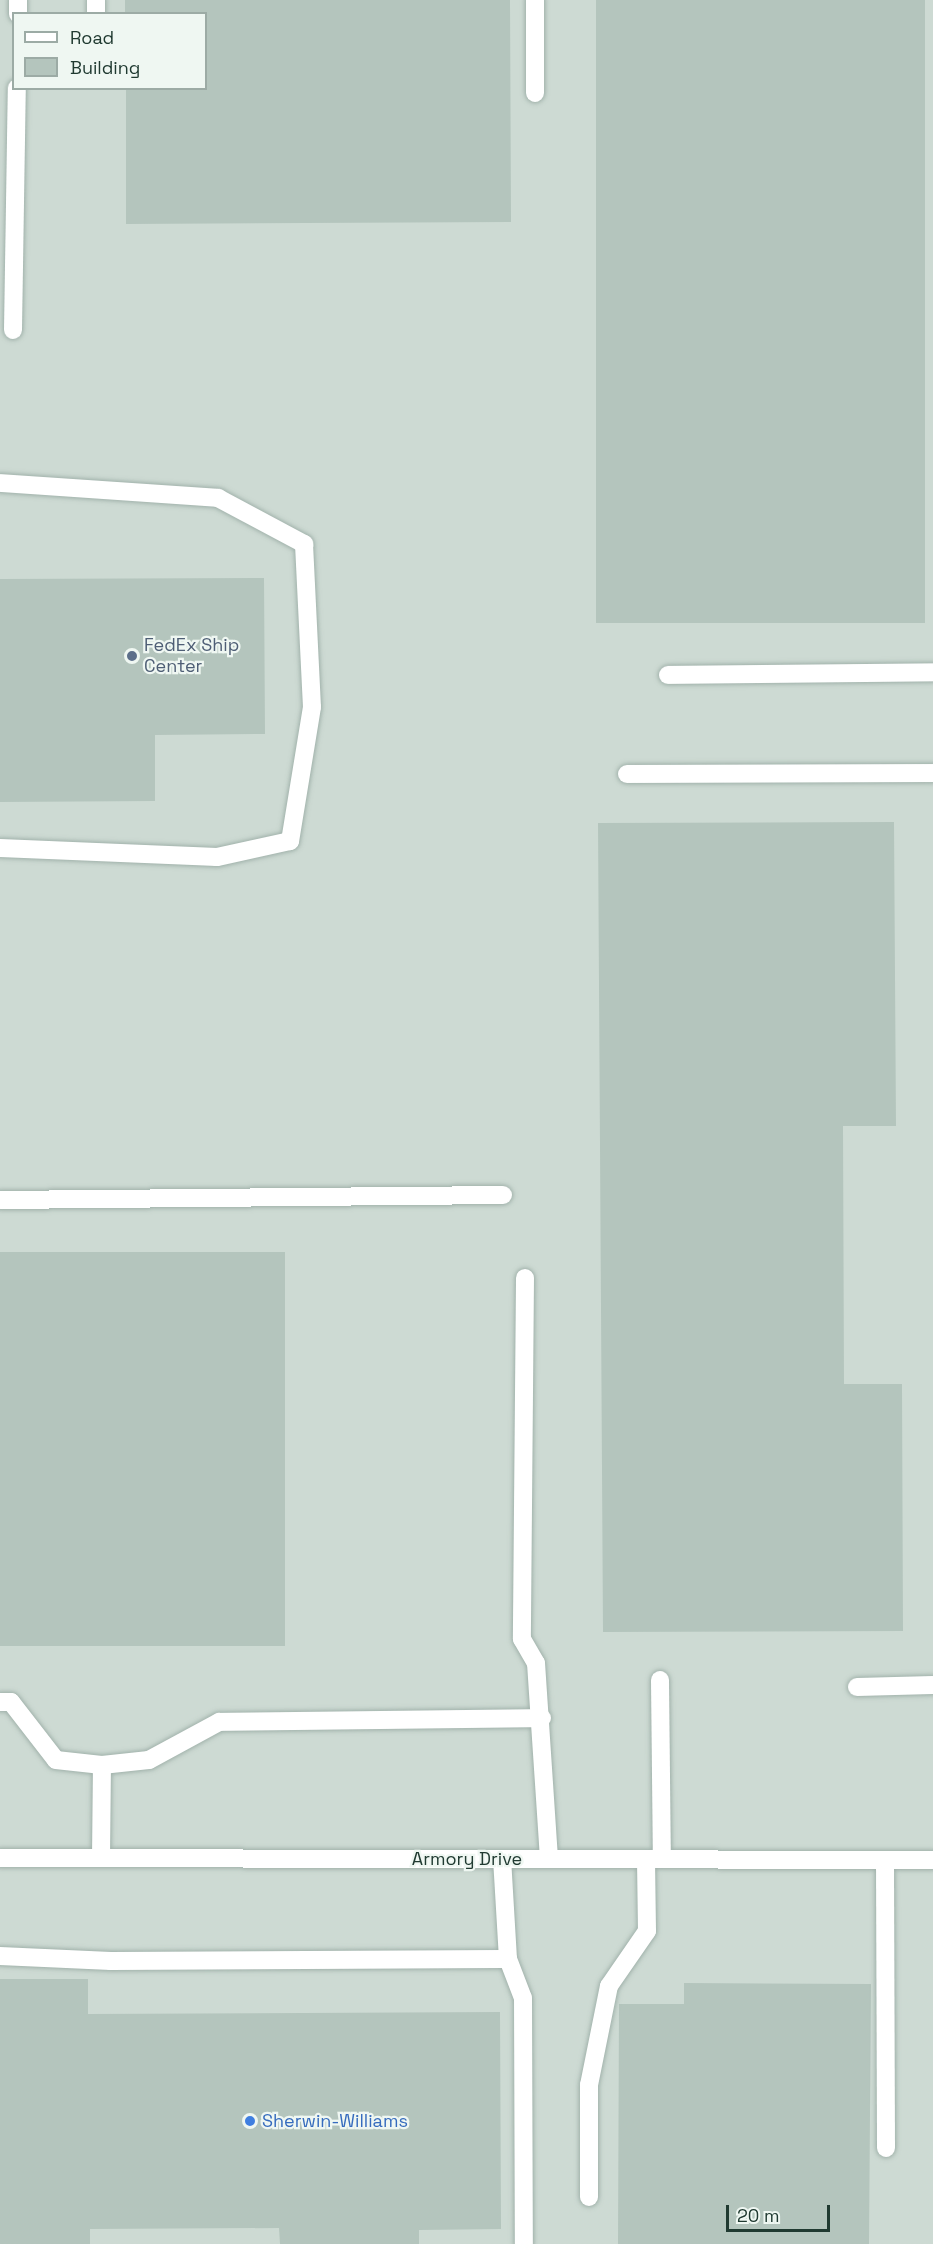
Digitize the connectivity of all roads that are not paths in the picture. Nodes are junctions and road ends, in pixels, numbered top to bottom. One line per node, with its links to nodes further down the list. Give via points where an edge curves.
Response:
1 (535, 0): 3 (street)
2 (17, 90): 4 (street)
3 (535, 93)
4 (13, 330)
5 (0, 483): 10 (street, via 218,498 304,544 312,707 290,841 217,857)
6 (933, 672): 7 (street)
7 (668, 675)
8 (933, 773): 9 (street)
9 (627, 774)
10 (0, 849)
11 (503, 1195): 12 (street)
12 (0, 1200)
13 (525, 1278): 18 (street, via 522,1639 536,1663)
14 (660, 1680): 24 (street)
15 (933, 1685): 16 (street)
16 (857, 1686)
17 (0, 1702): 19 (street, via 11,1702 56,1760)
18 (542, 1718): 19 (street, via 219,1722 149,1760); 23 (street)
19 (102, 1765): 21 (street)
20 (0, 1858): 21 (street, Armory Drive)
21 (101, 1858): 22 (street, Armory Drive)
22 (502, 1859): 23 (street, Armory Drive); 28 (street)
23 (549, 1859): 24 (street, Armory Drive)
24 (654, 1859): 25 (street, Armory Drive); 30 (street, via 647,1931 609,1986 590,2085)
25 (885, 1860): 26 (street, Armory Drive); 29 (street)
26 (933, 1860)
27 (0, 1956): 28 (street, via 111,1961)
28 (508, 1959): 31 (street, via 523,1998)
29 (886, 2148)
30 (589, 2197)
31 (524, 2244)

